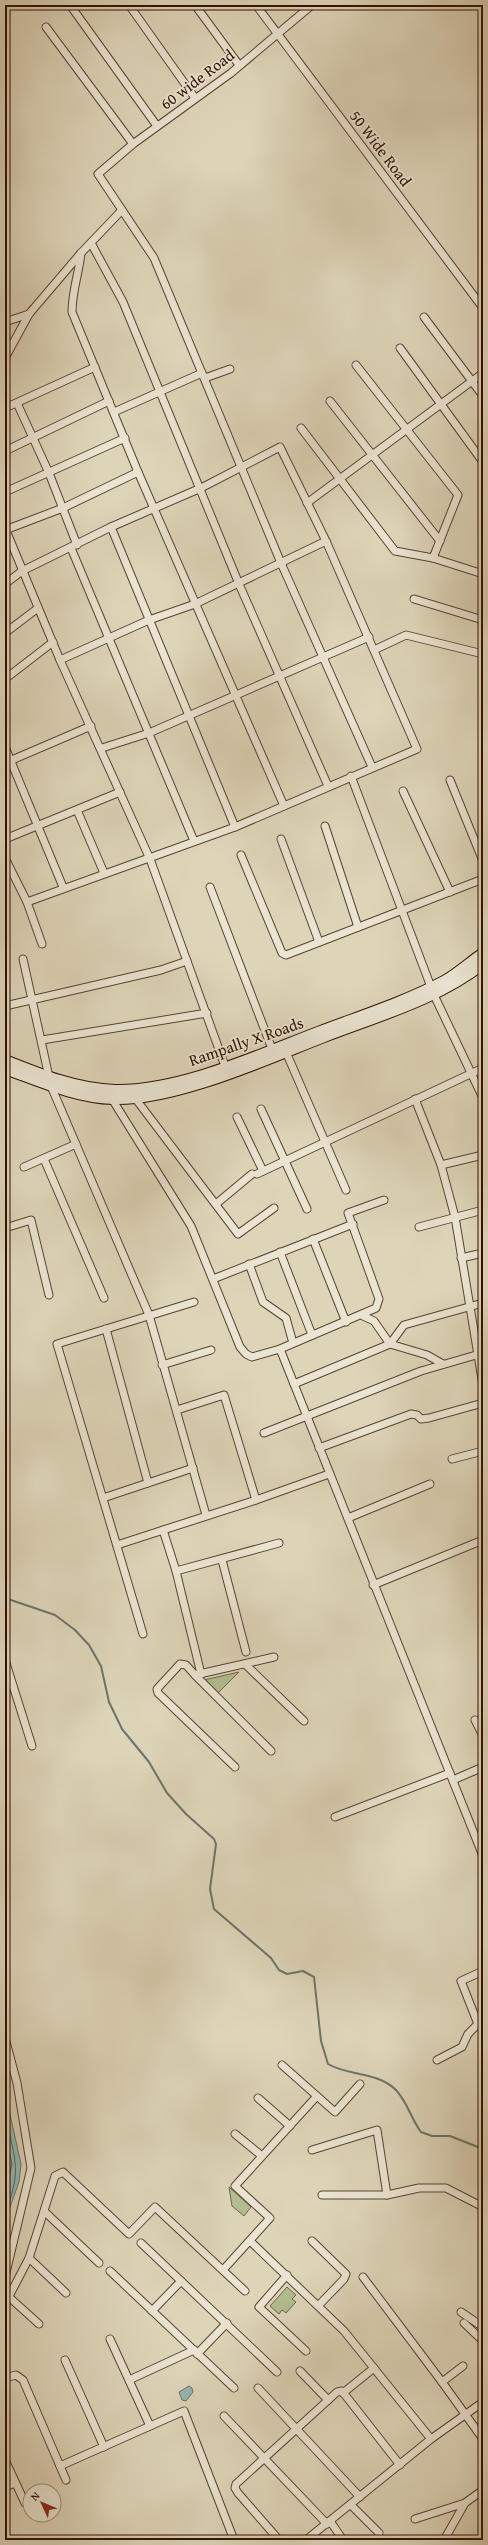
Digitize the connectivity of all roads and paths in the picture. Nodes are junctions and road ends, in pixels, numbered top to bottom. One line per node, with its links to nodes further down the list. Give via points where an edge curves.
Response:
1 (70, 5): 10 (street)
2 (129, 5): 9 (street)
3 (194, 5): 8 (street)
4 (256, 5): 7 (street, 50 Wide Road)
5 (312, 5): 7 (street, 60 wide Road)
6 (46, 27): 11 (street)
7 (278, 33): 8 (street, 60 wide Road); 15 (street, 50 Wide Road)
8 (239, 65): 9 (street, 60 wide Road)
9 (195, 98): 10 (street, 60 wide Road)
10 (157, 126): 11 (street, 60 wide Road)
11 (133, 144): 12 (street, 60 wide Road, via 98,174)
12 (122, 210): 13 (street); 25 (street, via 154,258)
13 (91, 243): 14 (street); 27 (street, via 123,302)
14 (81, 253): 16 (street); 22 (street, via 72,295 72,312)
15 (483, 308)
16 (29, 314): 18 (street); 20 (street)
17 (424, 317): 26 (street)
18 (5, 322)
19 (400, 348): 32 (street)
20 (5, 358)
21 (356, 365): 36 (street)
22 (95, 367): 29 (street); 31 (street)
23 (230, 369): 25 (street)
24 (483, 373): 26 (street)
25 (204, 375): 27 (street); 42 (street)
26 (472, 381): 28 (street); 32 (street)
27 (159, 392): 34 (street); 46 (street)
28 (483, 396)
29 (109, 401): 34 (street); 37 (street)
30 (330, 401): 40 (street)
31 (17, 403): 33 (street); 37 (street)
32 (440, 405): 36 (street); 41 (street)
33 (5, 408)
34 (114, 412): 38 (street)
35 (301, 428): 45 (street)
36 (406, 430): 40 (street); 54 (street, via 458,495)
37 (33, 437): 39 (street); 44 (street)
38 (125, 438): 43 (street); 44 (street)
39 (5, 451)
40 (374, 454): 45 (street); 54 (street)
41 (483, 462)
42 (242, 467): 46 (street); 48 (street, via 280,448); 57 (street)
43 (138, 472): 49 (street); 50 (street)
44 (49, 473): 47 (street); 49 (street)
45 (341, 479): 48 (street); 56 (street, via 395,551)
46 (201, 488): 50 (street); 61 (street)
47 (5, 492)
48 (307, 503): 53 (street)
49 (63, 508): 52 (street); 55 (street)
50 (155, 509): 51 (street); 63 (street)
51 (111, 527): 55 (street); 65 (street)
52 (5, 529): 58 (street)
53 (326, 541): 57 (street); 68 (street)
54 (440, 541): 56 (street)
55 (74, 546): 58 (street); 69 (street)
56 (433, 558): 59 (street)
57 (281, 563): 61 (street); 73 (street)
58 (22, 571): 60 (street); 64 (street)
59 (483, 574)
60 (5, 584)
61 (239, 584): 63 (street); 75 (street)
62 (414, 599): 66 (street)
63 (195, 604): 65 (street); 77 (street)
64 (38, 608): 67 (street); 70 (street)
65 (149, 620): 69 (street); 78 (street)
66 (483, 620)
67 (5, 633)
68 (369, 637): 71 (street); 73 (street)
69 (108, 638): 74 (street); 80 (street)
70 (53, 642): 74 (street); 76 (street)
71 (374, 650): 72 (street, via 406,635); 84 (street, via 417,750)
72 (483, 654)
73 (324, 656): 75 (street); 84 (street)
74 (60, 660): 79 (street)
75 (281, 676): 77 (street); 87 (street)
76 (5, 679)
77 (236, 695): 78 (street); 90 (street)
78 (190, 715): 80 (street); 94 (street)
79 (91, 726): 82 (street); 83 (street)
80 (149, 733): 82 (street); 97 (street)
81 (5, 747): 83 (street)
82 (102, 748): 89 (street)
83 (8, 762): 92 (street)
84 (372, 767): 85 (street)
85 (351, 776): 87 (street); 108 (street)
86 (450, 780): 101 (street)
87 (328, 786): 90 (street)
88 (403, 791): 106 (street)
89 (120, 792): 91 (street); 100 (street)
90 (284, 806): 94 (street)
91 (77, 810): 92 (street); 102 (street)
92 (39, 826): 95 (street); 104 (street)
93 (325, 826): 109 (street)
94 (235, 827): 97 (street)
95 (5, 839)
96 (281, 839): 110 (street)
97 (194, 841): 100 (street)
98 (241, 855): 110 (street, via 282,953 286,955)
99 (5, 858): 107 (street)
100 (150, 859): 102 (street); 114 (street)
101 (483, 861)
102 (104, 872): 104 (street)
103 (483, 879): 106 (street)
104 (63, 887): 107 (street)
105 (210, 887): 121 (street)
106 (450, 892): 108 (street)
107 (27, 902): 111 (street)
108 (402, 909): 109 (street); 116 (street)
109 (358, 927): 110 (street)
110 (319, 942)
111 (42, 944)
112 (483, 953): 116 (main road, Rampally X Roads)
113 (23, 959): 117 (street)
114 (187, 961): 117 (street, via 161,970); 119 (street)
115 (483, 964): 116 (main road)
116 (432, 991): 121 (main road, Rampally X Roads); 122 (main road); 126 (street)
117 (33, 998): 118 (street); 120 (street)
118 (5, 1006)
119 (207, 1013): 120 (street); 124 (street)
120 (42, 1040): 127 (street)
121 (272, 1049): 124 (main road, Rampally X Roads)
122 (286, 1052): 128 (main road, via 227,1074 167,1092); 134 (street)
123 (5, 1064): 127 (main road)
124 (225, 1066): 127 (main road, Rampally X Roads, via 168,1084 137,1089 114,1090)
125 (483, 1068): 126 (street)
126 (470, 1075): 129 (street); 130 (street)
127 (50, 1082): 131 (main road); 135 (street)
128 (135, 1098): 131 (main road); 144 (street)
129 (416, 1098): 134 (street); 139 (street)
130 (483, 1098)
131 (112, 1099): 157 (street, via 191,1226)
132 (261, 1109): 138 (street)
133 (237, 1117): 141 (street)
134 (325, 1142): 138 (street); 142 (street)
135 (76, 1144): 137 (street); 163 (street)
136 (483, 1156): 139 (street)
137 (44, 1159): 140 (street); 159 (street)
138 (285, 1162): 141 (street); 146 (street)
139 (441, 1165): 148 (street)
140 (24, 1167)
141 (258, 1173): 144 (street)
142 (346, 1190)
143 (384, 1200): 149 (street, via 349,1212)
144 (216, 1204): 145 (street, via 238,1234)
145 (274, 1208)
146 (307, 1209)
147 (483, 1210): 148 (street)
148 (455, 1217): 150 (street); 155 (street)
149 (353, 1224): 152 (street); 164 (street, via 380,1299 376,1308)
150 (419, 1227)
151 (5, 1228): 158 (street, via 31,1220)
152 (313, 1239): 153 (street); 165 (street)
153 (280, 1252): 156 (street); 167 (street)
154 (483, 1253): 155 (street)
155 (461, 1258): 162 (street)
156 (249, 1264): 157 (street); 168 (street, via 263,1302 286,1318)
157 (213, 1278): 170 (street, via 240,1347 246,1354 252,1357)
158 (49, 1295)
159 (104, 1298)
160 (194, 1302): 163 (street)
161 (483, 1303): 162 (street)
162 (469, 1306): 169 (street, via 404,1325); 172 (street)
163 (149, 1315): 166 (street); 174 (street)
164 (363, 1316): 165 (street); 169 (street, via 374,1321)
165 (346, 1322): 167 (street)
166 (106, 1329): 186 (street); 188 (street, via 57,1344)
167 (312, 1335): 168 (street)
168 (293, 1343): 170 (street)
169 (390, 1344): 173 (street, via 427,1355); 175 (street)
170 (280, 1349): 175 (street)
171 (211, 1350): 174 (street)
172 (480, 1353): 173 (street); 176 (street)
173 (443, 1364): 179 (street)
174 (162, 1365): 178 (street)
175 (294, 1384): 179 (street)
176 (483, 1385)
177 (483, 1403): 181 (street, via 429,1418 421,1419 411,1414)
178 (177, 1410): 184 (street); 189 (street, via 224,1395)
179 (306, 1415): 180 (street); 181 (street)
180 (264, 1433)
181 (319, 1448): 185 (street)
182 (483, 1451): 183 (street)
183 (452, 1459)
184 (193, 1468): 186 (street); 190 (street)
185 (329, 1474): 189 (street); 191 (street)
186 (148, 1483): 188 (street)
187 (430, 1484): 191 (street)
188 (103, 1498): 195 (street)
189 (256, 1500): 190 (street)
190 (206, 1515): 192 (street)
191 (348, 1518): 198 (street)
192 (164, 1530): 195 (street); 197 (street)
193 (483, 1540): 198 (street)
194 (279, 1543): 196 (street)
195 (117, 1545): 199 (street)
196 (222, 1560): 197 (street); 200 (street)
197 (176, 1571): 204 (street)
198 (373, 1585): 212 (street, via 406,1660)
199 (143, 1634)
200 (246, 1652)
201 (274, 1657): 203 (street)
202 (5, 1660): 208 (street)
203 (246, 1665): 204 (street); 206 (street)
204 (198, 1675): 209 (street); 210 (street, via 186,1665 180,1664 159,1686 158,1693)
205 (476, 1720): 207 (street)
206 (304, 1721)
207 (483, 1736)
208 (32, 1746)
209 (271, 1751)
210 (235, 1767)
211 (483, 1767): 212 (street)
212 (451, 1777): 213 (street); 214 (street)
213 (335, 1817)
214 (483, 1856)
215 (483, 1971): 217 (street, via 461,1981 478,2024 468,2034 462,2047)
216 (5, 2038): 238 (street, via 17,2083 31,2168)
217 (437, 2060)
218 (282, 2065): 220 (street)
219 (360, 2084): 220 (street, via 336,2112)
220 (317, 2096): 222 (street)
221 (258, 2098): 222 (street)
222 (290, 2126): 225 (street)
223 (235, 2134): 225 (street)
224 (312, 2150): 227 (street, via 376,2130)
225 (262, 2156): 230 (street, via 235,2186 270,2218)
226 (322, 2195): 227 (street)
227 (387, 2195): 228 (street, via 419,2188 446,2188)
228 (483, 2207)
229 (45, 2212): 233 (street); 234 (street); 235 (street, via 55,2176 63,2172 129,2234 155,2207)
230 (250, 2241): 235 (street); 237 (street)
231 (312, 2241): 245 (street, via 346,2274)
232 (141, 2243): 240 (street)
233 (29, 2258): 242 (street); 243 (street)
234 (99, 2263)
235 (223, 2270): 241 (street)
236 (110, 2271): 246 (street)
237 (287, 2275): 245 (street); 254 (street, via 259,2307)
238 (5, 2277)
239 (363, 2277): 263 (street)
240 (181, 2281): 246 (street); 248 (street)
241 (245, 2291)
242 (66, 2293)
243 (9, 2297): 244 (street); 250 (street)
244 (5, 2304)
245 (319, 2305): 258 (street)
246 (152, 2311): 255 (street)
247 (461, 2312): 251 (street)
248 (227, 2323): 255 (street); 260 (street)
249 (464, 2323): 253 (street)
250 (39, 2324)
251 (483, 2327)
252 (110, 2340): 262 (street)
253 (483, 2341)
254 (306, 2351)
255 (196, 2352): 262 (street); 264 (street)
256 (65, 2360): 275 (street)
257 (463, 2366): 263 (street)
258 (374, 2368): 266 (street); 273 (street)
259 (300, 2371): 267 (street)
260 (277, 2372)
261 (5, 2378): 279 (street, via 16,2375 23,2380)
262 (129, 2380): 271 (street)
263 (442, 2382): 269 (street)
264 (234, 2388)
265 (258, 2388): 272 (street)
266 (343, 2393): 267 (street, via 337,2392); 278 (street)
267 (328, 2400): 272 (street)
268 (483, 2402): 269 (street)
269 (465, 2415): 273 (street); 274 (street)
270 (224, 2416): 276 (street)
271 (150, 2426): 275 (street); 291 (street, via 184,2411)
272 (295, 2429): 276 (street); 285 (street)
273 (431, 2439): 278 (street)
274 (483, 2439)
275 (104, 2447): 279 (street)
276 (263, 2458): 289 (street); 292 (street, via 235,2488)
277 (5, 2460): 281 (street)
278 (400, 2465): 285 (street)
279 (60, 2466): 280 (street)
280 (66, 2480)
281 (15, 2483): 282 (street); 284 (street)
282 (5, 2487)
283 (483, 2490): 286 (street)
284 (22, 2497)
285 (360, 2498): 287 (street)
286 (465, 2503): 288 (street); 295 (street)
287 (351, 2505): 289 (street); 290 (street)
288 (415, 2519)
289 (329, 2523): 293 (street); 294 (street)
290 (379, 2533)
291 (234, 2540)
292 (279, 2540)
293 (306, 2540)
294 (343, 2540)
295 (444, 2540)

